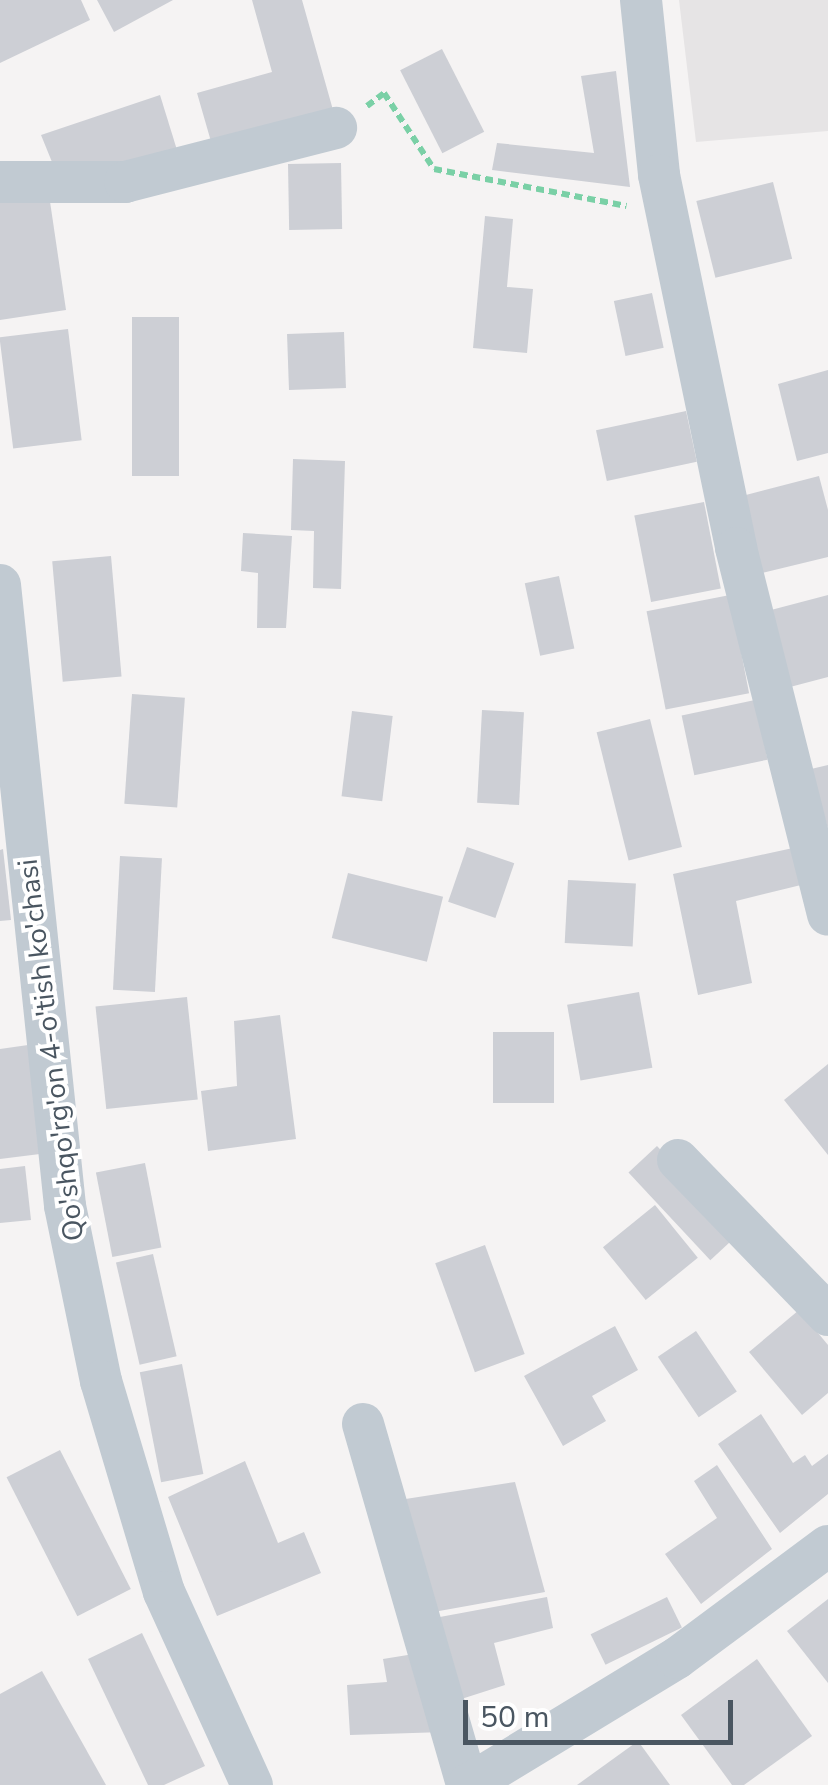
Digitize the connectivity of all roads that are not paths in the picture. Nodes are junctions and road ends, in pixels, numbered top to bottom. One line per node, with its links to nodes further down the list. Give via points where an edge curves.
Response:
1 (641, 0): 5 (street, via 659,175 736,548)
2 (336, 128): 3 (street, via 125,182)
3 (0, 182)
4 (0, 585): 10 (street, Qo'shqo'rg'on 4-o'tish ko'chasi, via 65,1206 100,1381 164,1592)
5 (828, 914)
6 (678, 1160): 7 (street)
7 (828, 1315)
8 (364, 1424): 11 (street)
9 (828, 1546): 11 (street, via 677,1658)
10 (252, 1785)
11 (467, 1785)

